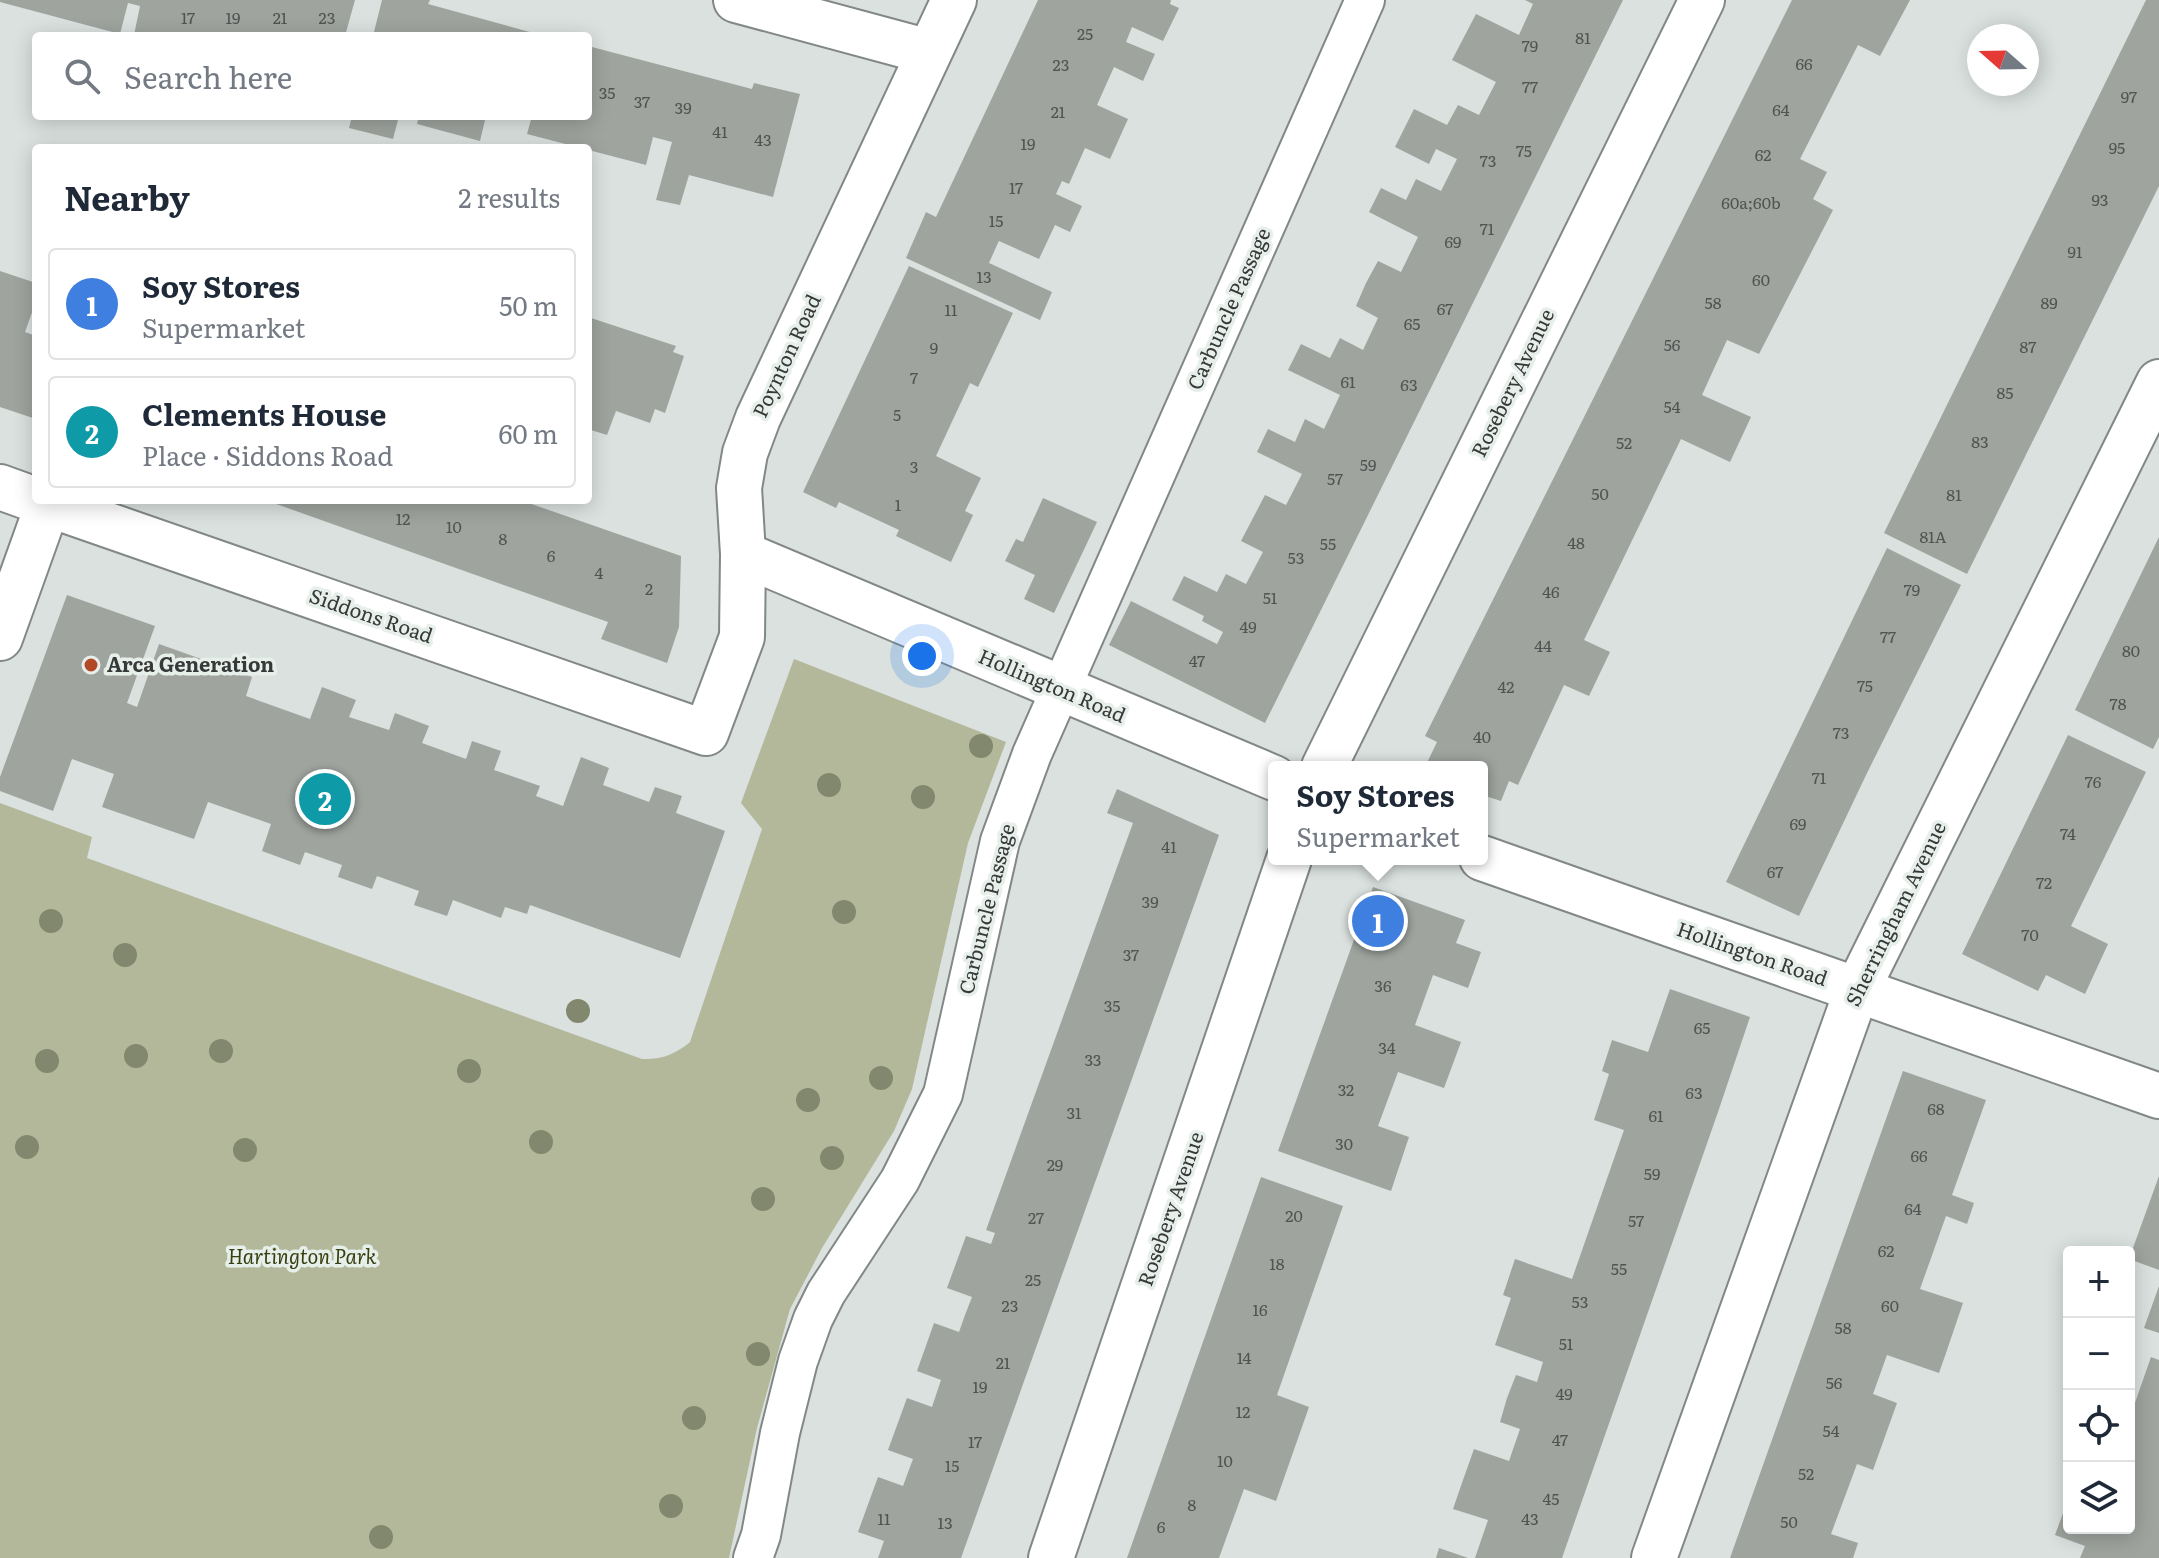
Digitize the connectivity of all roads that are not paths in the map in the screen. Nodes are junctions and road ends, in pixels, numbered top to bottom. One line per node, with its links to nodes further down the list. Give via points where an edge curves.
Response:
1 (736, 0): 5 (street)
2 (954, 0): 5 (street, Poynton Road)
3 (1365, 0): 13 (street, Carbuncle Passage)
4 (1702, 0): 15 (street, Rosebery Avenue)
5 (929, 52): 11 (street, Poynton Road, via 745,453 739,488)
6 (2159, 382): 19 (street, Sherringham Avenue)
7 (0, 487): 8 (street, Siddons Road)
8 (32, 498)
9 (39, 504): 12 (street)
10 (49, 504): 14 (street, Siddons Road)
11 (743, 554): 13 (street, Hollington Road); 14 (street, Poynton Road, via 742,637)
12 (0, 638)
13 (1061, 689): 16 (street, Hollington Road); 21 (street, Carbuncle Passage, via 1000,841 943,1094 900,1180 813,1319 798,1361)
14 (706, 733)
15 (1327, 761)
16 (1268, 775)
17 (1488, 860): 19 (street, Hollington Road)
18 (1287, 865): 22 (street, Rosebery Avenue)
19 (1857, 990): 20 (street, Hollington Road); 23 (street, Sherringham Avenue)
20 (2159, 1096)
21 (753, 1558)
22 (1051, 1558)
23 (1654, 1558)

